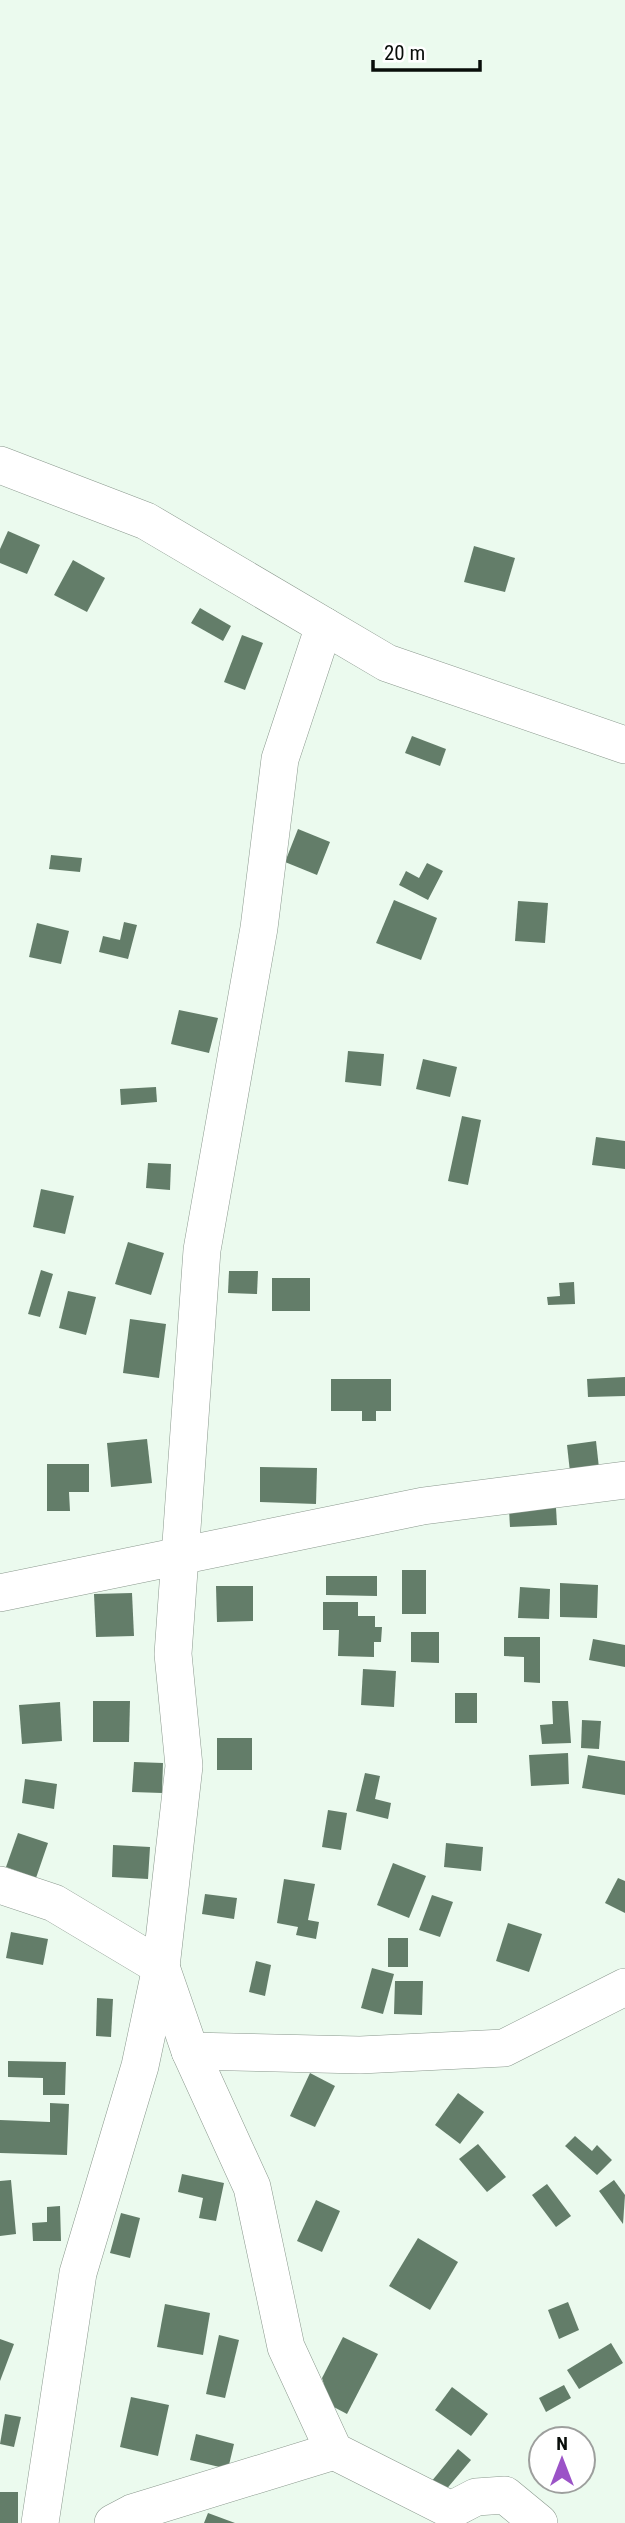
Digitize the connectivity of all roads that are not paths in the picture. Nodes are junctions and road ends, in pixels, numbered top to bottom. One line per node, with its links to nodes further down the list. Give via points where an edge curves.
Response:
1 (0, 465): 2 (street, via 146,521)
2 (324, 626): 3 (street, via 387,663); 5 (street, via 280,759 259,928 202,1250)
3 (625, 745)
4 (625, 1480): 5 (street, via 423,1506)
5 (182, 1556): 6 (street); 8 (street, via 173,1654 184,1766)
6 (0, 1593)
7 (0, 1885): 8 (street, via 54,1903)
8 (162, 1967): 10 (street); 12 (street, via 140,2066 78,2273)
9 (625, 1987): 10 (street, via 504,2048 360,2054)
10 (190, 2051): 11 (street, via 252,2187 286,2347)
11 (334, 2451): 13 (street, via 132,2513); 14 (street, via 451,2510 476,2497 505,2495)
12 (40, 2523)
13 (113, 2523)
14 (538, 2523)

